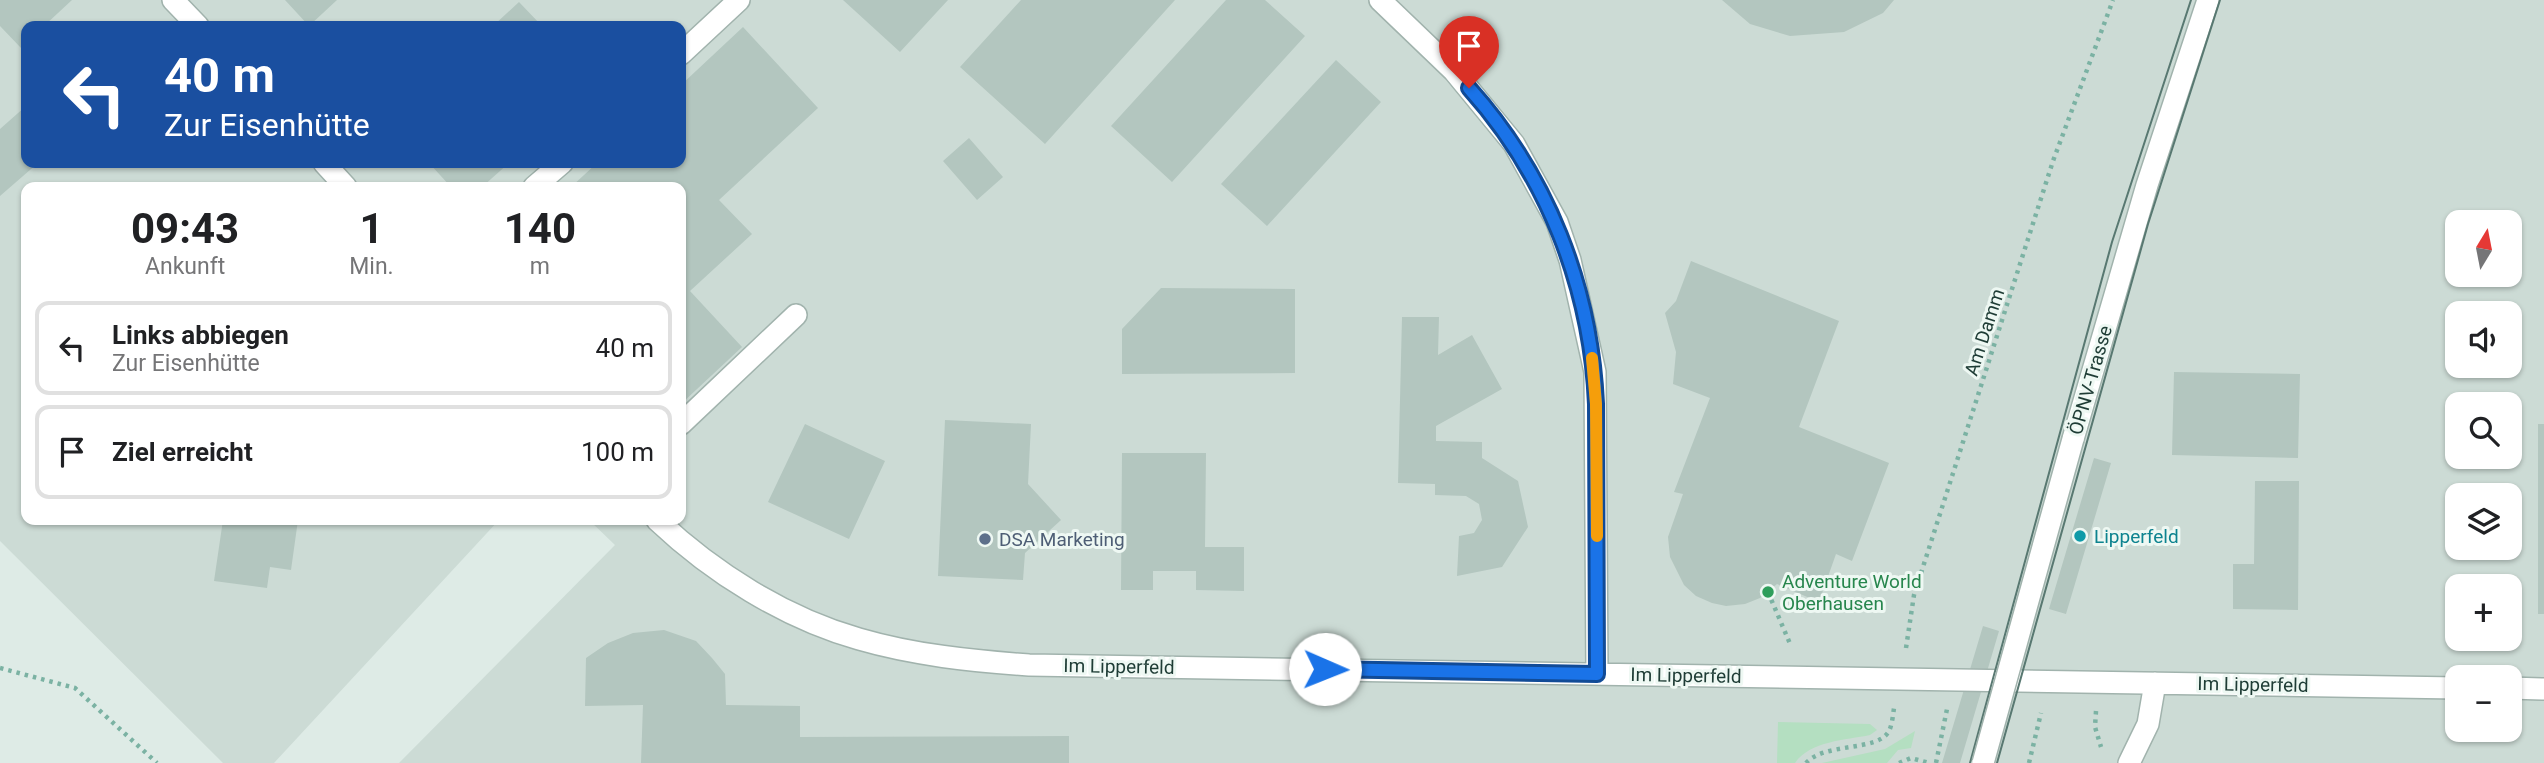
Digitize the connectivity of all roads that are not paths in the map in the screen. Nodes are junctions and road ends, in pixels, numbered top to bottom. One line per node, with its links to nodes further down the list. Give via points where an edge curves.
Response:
1 (173, 0): 5 (street)
2 (739, 0): 6 (street)
3 (1380, 0): 14 (street, via 1454,71 1514,144 1557,222 1570,260 1595,372)
4 (2208, 0): 19 (street, ÖPNV-Trasse, bridge, via 2147,185)
5 (193, 21)
6 (686, 49)
7 (329, 168): 9 (street)
8 (556, 168): 10 (street)
9 (341, 182)
10 (540, 182)
11 (796, 316): 12 (street)
12 (686, 419)
13 (662, 525): 14 (street, Im Lipperfeld, via 724,573 789,611 860,640 920,653 1029,665)
14 (1597, 674): 15 (street, Im Lipperfeld)
15 (2155, 683): 16 (street, Im Lipperfeld); 20 (street, via 2148,724)
16 (2445, 688)
17 (2522, 688): 18 (street)
18 (2544, 689)
19 (1983, 763)
20 (2129, 763)

